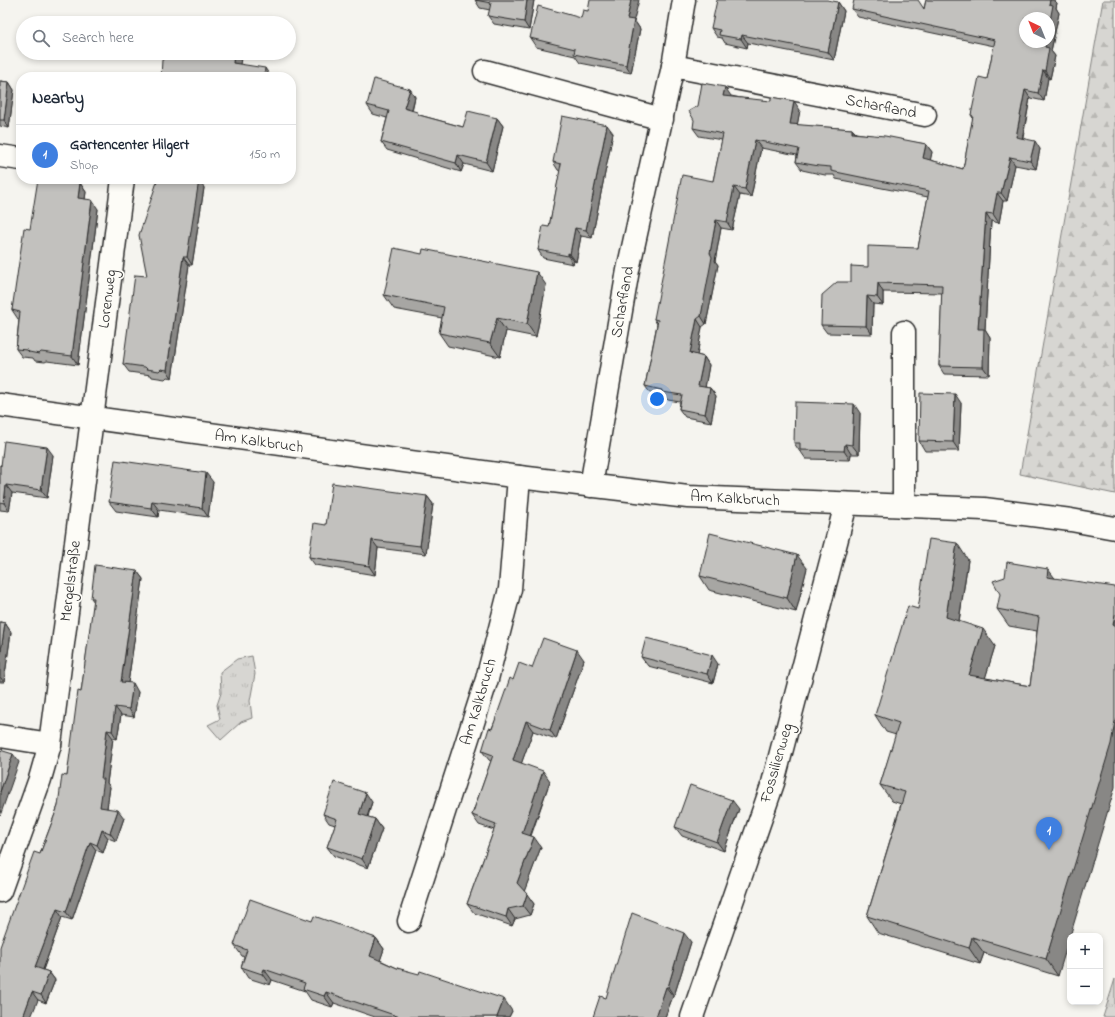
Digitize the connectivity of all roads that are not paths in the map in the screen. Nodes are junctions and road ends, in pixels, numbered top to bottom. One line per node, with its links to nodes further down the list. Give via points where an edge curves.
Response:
1 (684, 0): 2 (street, Scharfland)
2 (673, 66): 4 (street, Scharfland); 5 (street, Scharfland)
3 (485, 71): 5 (street)
4 (925, 115)
5 (662, 119): 13 (street, Scharfland, via 628,270)
6 (0, 156): 7 (street)
7 (16, 158)
8 (122, 184): 11 (street, Lorenweg)
9 (904, 332): 15 (street)
10 (0, 406): 11 (street, Am Kalkbruch)
11 (93, 419): 12 (street, Am Kalkbruch); 18 (street, Mergelstraße)
12 (519, 477): 13 (street, Am Kalkbruch); 20 (street, Am Kalkbruch, via 510,590 487,679)
13 (591, 486): 14 (street, Am Kalkbruch, via 688,497)
14 (846, 504): 15 (street, Am Kalkbruch); 21 (street, Fossilienweg, via 773,784)
15 (904, 506): 16 (street, Am Kalkbruch, via 984,509)
16 (1115, 528)
17 (0, 736): 18 (street)
18 (50, 744): 19 (street, Mergelstraße)
19 (0, 891)
20 (409, 921)
21 (692, 1017)

